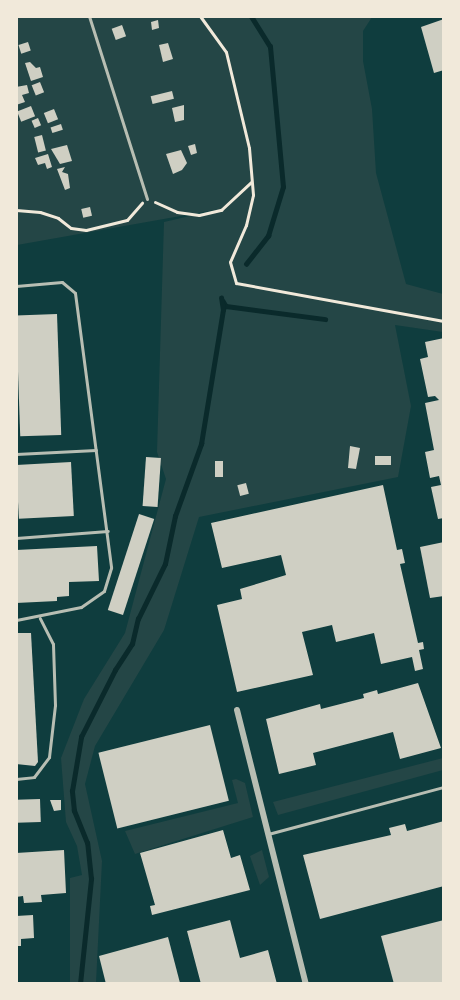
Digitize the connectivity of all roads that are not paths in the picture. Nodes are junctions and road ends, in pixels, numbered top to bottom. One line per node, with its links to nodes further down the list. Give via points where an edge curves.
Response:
1 (89, 16): 2 (lane)
2 (147, 199)
3 (16, 286): 4 (lane, via 62,282 75,293)
4 (96, 450): 5 (lane); 6 (lane)
5 (16, 454)
6 (108, 531): 7 (lane); 8 (lane, via 111,568 104,591 81,607)
7 (16, 538)
8 (40, 618): 9 (lane); 11 (lane, via 53,644 55,705 49,757 34,777)
9 (16, 620)
10 (237, 710): 13 (street)
11 (16, 779)
12 (444, 787): 13 (lane)
13 (268, 834): 14 (street)
14 (306, 984)

